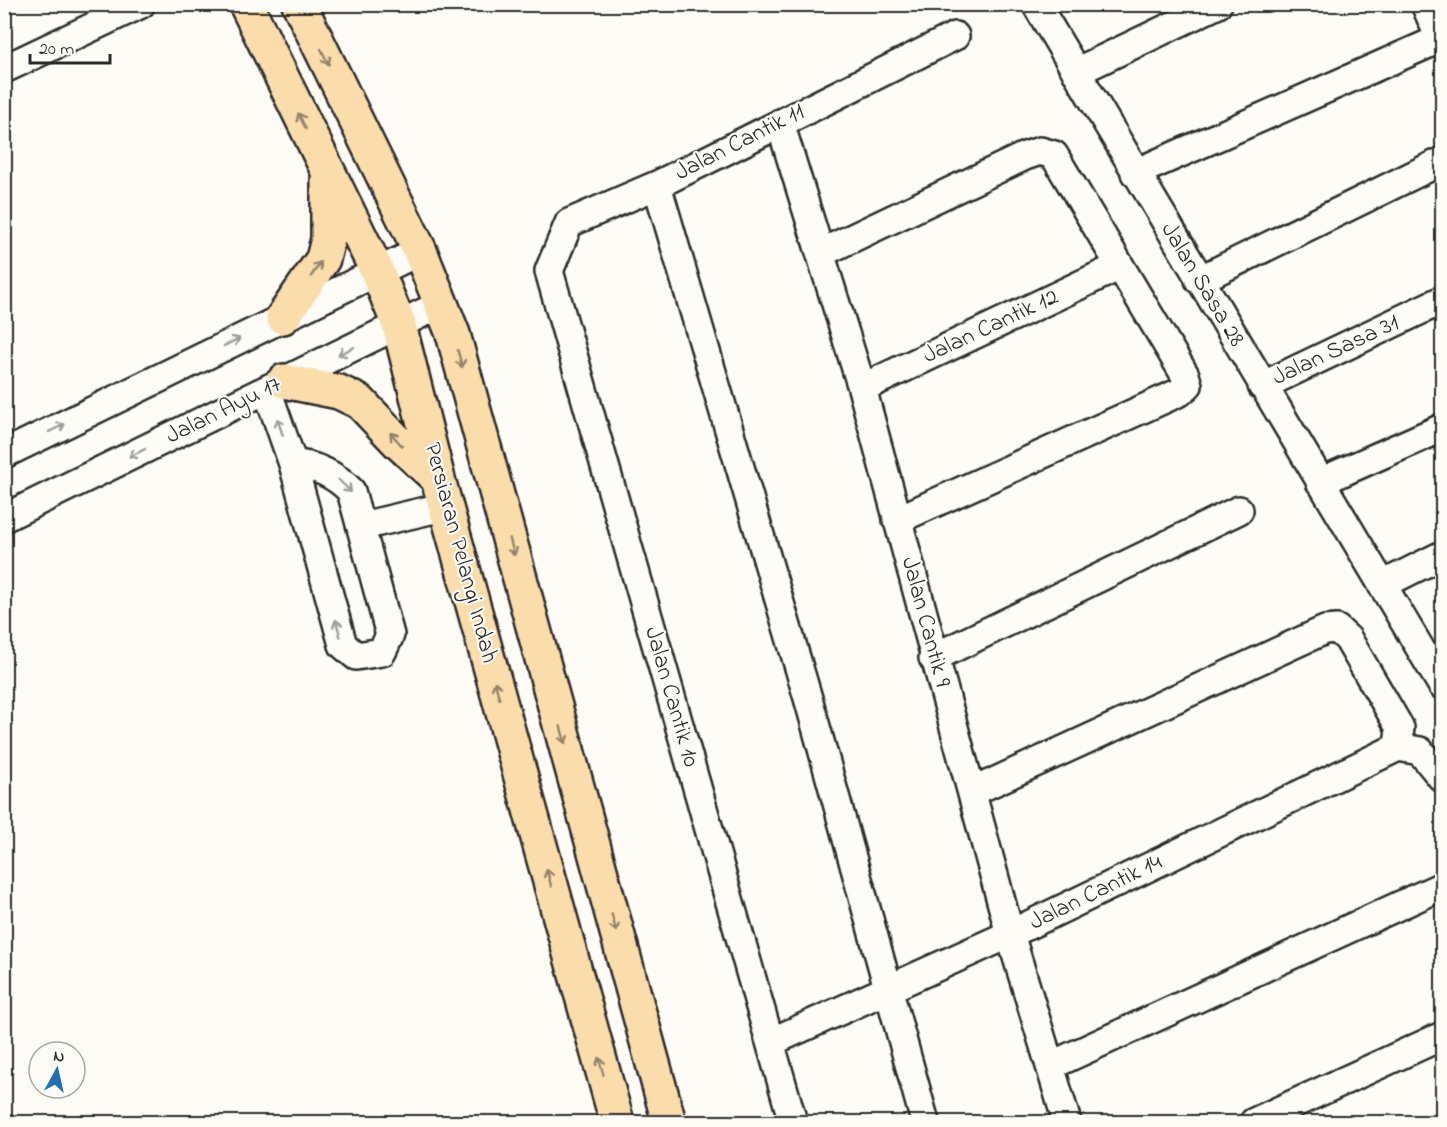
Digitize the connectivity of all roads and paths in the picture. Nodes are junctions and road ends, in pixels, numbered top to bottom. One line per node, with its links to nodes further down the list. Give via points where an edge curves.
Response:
1 (141, 4): 9 (street)
2 (246, 4): 14 (main road, Persiaran Pelangi Indah, one-way to 2)
3 (299, 4): 16 (main road, one-way to 16)
4 (1036, 4): 10 (street, Jalan Sasa 28)
5 (1218, 4): 10 (street)
6 (1425, 4): 8 (street)
7 (955, 36): 11 (street, Jalan Cantik 11)
8 (1442, 38): 13 (street)
9 (4, 69)
10 (1076, 72): 13 (street, Jalan Sasa 28)
11 (780, 123): 15 (street, Jalan Cantik 11); 17 (street, Jalan Cantik 9)
12 (1443, 162): 21 (street)
13 (1135, 173): 21 (street, Jalan Sasa 28)
14 (328, 174): 19 (main road, Persiaran Pelangi Indah); 24 (main road, one-way to 14, via 323,259 328,239)
15 (657, 185): 20 (street, Jalan Cantik 11, via 569,223); 47 (street, via 810,705)
16 (420, 251): 19 (street); 23 (main road)
17 (821, 254): 18 (street, via 1040,151 1054,155); 28 (street, Jalan Cantik 9)
18 (1120, 266): 28 (street, Jalan Cantik 12); 36 (street, via 1188,385)
19 (377, 271): 24 (street); 25 (main road, Persiaran Pelangi Indah)
20 (549, 271): 49 (street, Jalan Cantik 10)
21 (1199, 280): 27 (street, Jalan Sasa 28)
22 (1443, 300): 27 (street, Jalan Sasa 31)
23 (443, 303): 25 (street, Jalan Ayu 17); 52 (main road, one-way to 52)
24 (284, 317): 30 (street, one-way to 24)
25 (399, 325): 26 (street, Jalan Ayu 17, one-way to 26); 33 (main road, Persiaran Pelangi Indah)
26 (276, 385): 31 (street, one-way to 26); 33 (main road, one-way to 26, via 360,402 339,392); 35 (street, Jalan Ayu 17, one-way to 35)
27 (1262, 386): 32 (street, Jalan Sasa 28)
28 (862, 388): 36 (street, Jalan Cantik 9)
29 (1443, 428): 32 (street)
30 (4, 454)
31 (293, 464): 37 (street, one-way to 37, via 305,464 342,481 351,490); 37 (street, one-way to 31, via 390,635 382,652 356,656 343,645)
32 (1320, 482): 39 (street, Jalan Sasa 28)
33 (442, 492): 37 (street); 51 (main road, Persiaran Pelangi Indah, one-way to 33)
34 (1239, 510): 40 (street)
35 (4, 518)
36 (897, 520): 40 (street, Jalan Cantik 9)
37 (362, 526)
38 (1443, 555): 39 (street)
39 (1382, 585): 41 (street, Jalan Sasa 28)
40 (933, 658): 44 (street, Jalan Cantik 9)
41 (1443, 685)
42 (1409, 749): 43 (street); 44 (street, via 1348,639 1337,629 1325,630); 46 (street, Jalan Cantik 14)
43 (1443, 778)
44 (972, 792): 46 (street, Jalan Cantik 9)
45 (1443, 886): 50 (street)
46 (1010, 934): 47 (street, Jalan Cantik 14); 50 (street, Jalan Cantik 9)
47 (886, 990): 49 (street, Jalan Cantik 14); 54 (street)
48 (1443, 1036): 56 (street)
49 (771, 1042): 53 (street, Jalan Cantik 10)
50 (1050, 1066): 55 (street, Jalan Cantik 9)
51 (617, 1122)
52 (669, 1122)
53 (793, 1122)
54 (925, 1122)
55 (1067, 1122)
56 (1254, 1122)

